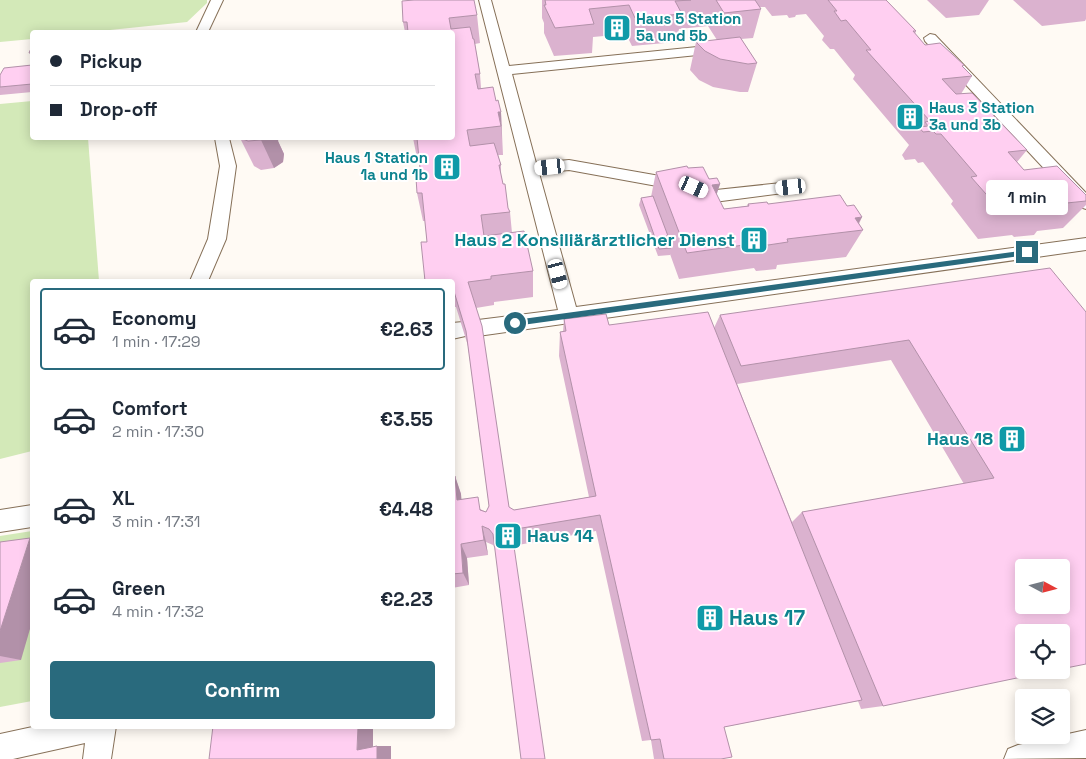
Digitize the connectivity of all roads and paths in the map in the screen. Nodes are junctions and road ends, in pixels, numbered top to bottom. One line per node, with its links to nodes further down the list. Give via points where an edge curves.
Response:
1 (217, 0): 3 (lane)
2 (485, 0): 6 (lane)
3 (203, 30)
4 (930, 38): 10 (lane)
5 (717, 50): 6 (lane)
6 (505, 71): 8 (lane)
7 (222, 140): 12 (lane, via 228,166 217,239)
8 (530, 169): 9 (lane, via 569,165 694,187 714,196); 13 (lane)
9 (791, 187)
10 (1086, 203)
11 (1086, 244): 13 (lane)
12 (200, 279)
13 (569, 315): 14 (lane)
14 (465, 329)
15 (30, 516): 16 (lane)
16 (0, 521)
17 (91, 729): 20 (lane)
18 (101, 729): 21 (lane)
19 (1086, 744): 22 (lane)
20 (0, 748)
21 (97, 759)
22 (1018, 759)

